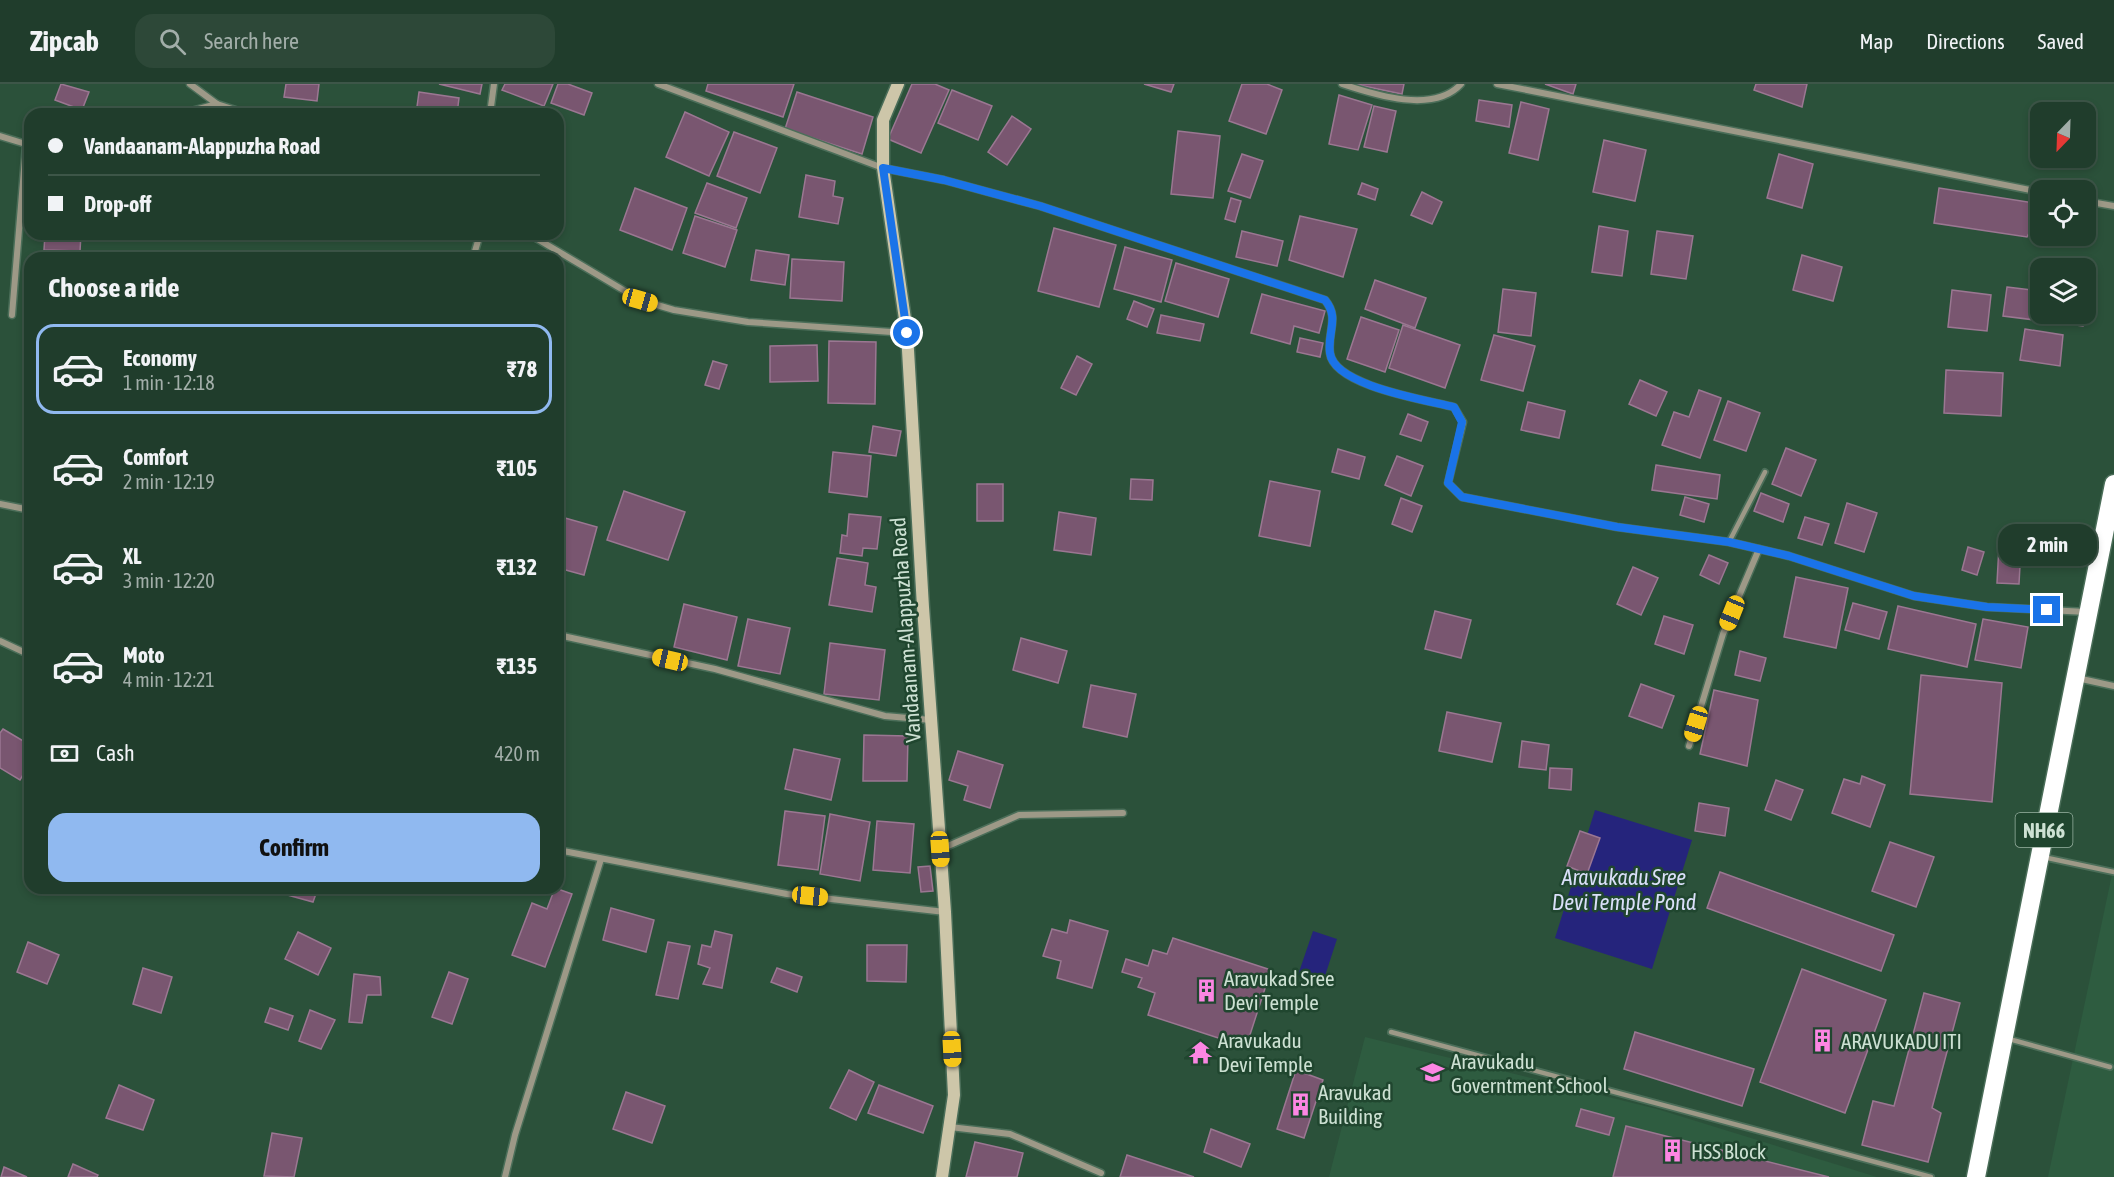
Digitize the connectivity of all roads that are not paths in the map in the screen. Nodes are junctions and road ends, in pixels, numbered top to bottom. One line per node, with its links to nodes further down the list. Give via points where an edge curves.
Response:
1 (190, 84): 8 (street)
2 (494, 84): 11 (street)
3 (658, 84): 14 (street)
4 (898, 84): 14 (main road, Vandaanam-Alappuzha Road, via 883,120)
5 (1342, 84): 6 (street, via 1401,99 1443,98)
6 (1461, 84)
7 (1497, 84): 16 (street)
8 (217, 104): 9 (street); 10 (street)
9 (202, 108)
10 (229, 108)
11 (491, 108)
12 (0, 136): 13 (street)
13 (24, 144)
14 (883, 168): 23 (main road, Vandaanam-Alappuzha Road); 28 (street, via 1040,206 1325,300 1334,318 1330,357 1338,367 1356,379 1395,394 1454,407 1462,422 1448,483 1462,497 1617,527)
15 (24, 188): 22 (street)
16 (2030, 190)
17 (2096, 203): 18 (street)
18 (2114, 206)
19 (539, 240): 20 (street)
20 (559, 252)
21 (564, 255): 23 (street, via 640,300 674,310 748,322)
22 (12, 315)
23 (907, 333): 36 (main road, Vandaanam-Alappuzha Road)
24 (1765, 472): 28 (lane)
25 (2114, 484): 30 (highway, NH66)
26 (0, 504): 27 (street)
27 (24, 509)
28 (1729, 542): 29 (street)
29 (1759, 549): 30 (street, via 1914,596 1987,607); 37 (street, via 1723,634)
30 (2087, 612): 34 (highway, NH66)
31 (564, 636): 36 (street, via 715,669 885,716)
32 (0, 641): 33 (street)
33 (24, 652)
34 (2074, 677): 35 (street); 41 (highway, NH66)
35 (2114, 686)
36 (931, 720): 39 (main road, Vandaanam-Alappuzha Road)
37 (1689, 746)
38 (1123, 813): 39 (street, via 1019,815)
39 (940, 849): 44 (main road, Vandaanam-Alappuzha Road)
40 (564, 851): 42 (street)
41 (2039, 856): 43 (lane); 46 (highway, NH66)
42 (601, 859): 44 (street, via 787,894); 50 (street)
43 (2114, 873)
44 (945, 912): 48 (main road, Vandaanam-Alappuzha Road, via 954,1095)
45 (1391, 1032): 52 (lane)
46 (2006, 1038): 47 (lane); 53 (highway, NH66)
47 (2110, 1067)
48 (950, 1127): 49 (street, via 1010,1134); 51 (main road, Vandaanam-Alappuzha Road)
49 (1101, 1173)
50 (505, 1177)
51 (942, 1177)
52 (1931, 1177)
53 (1976, 1177)

